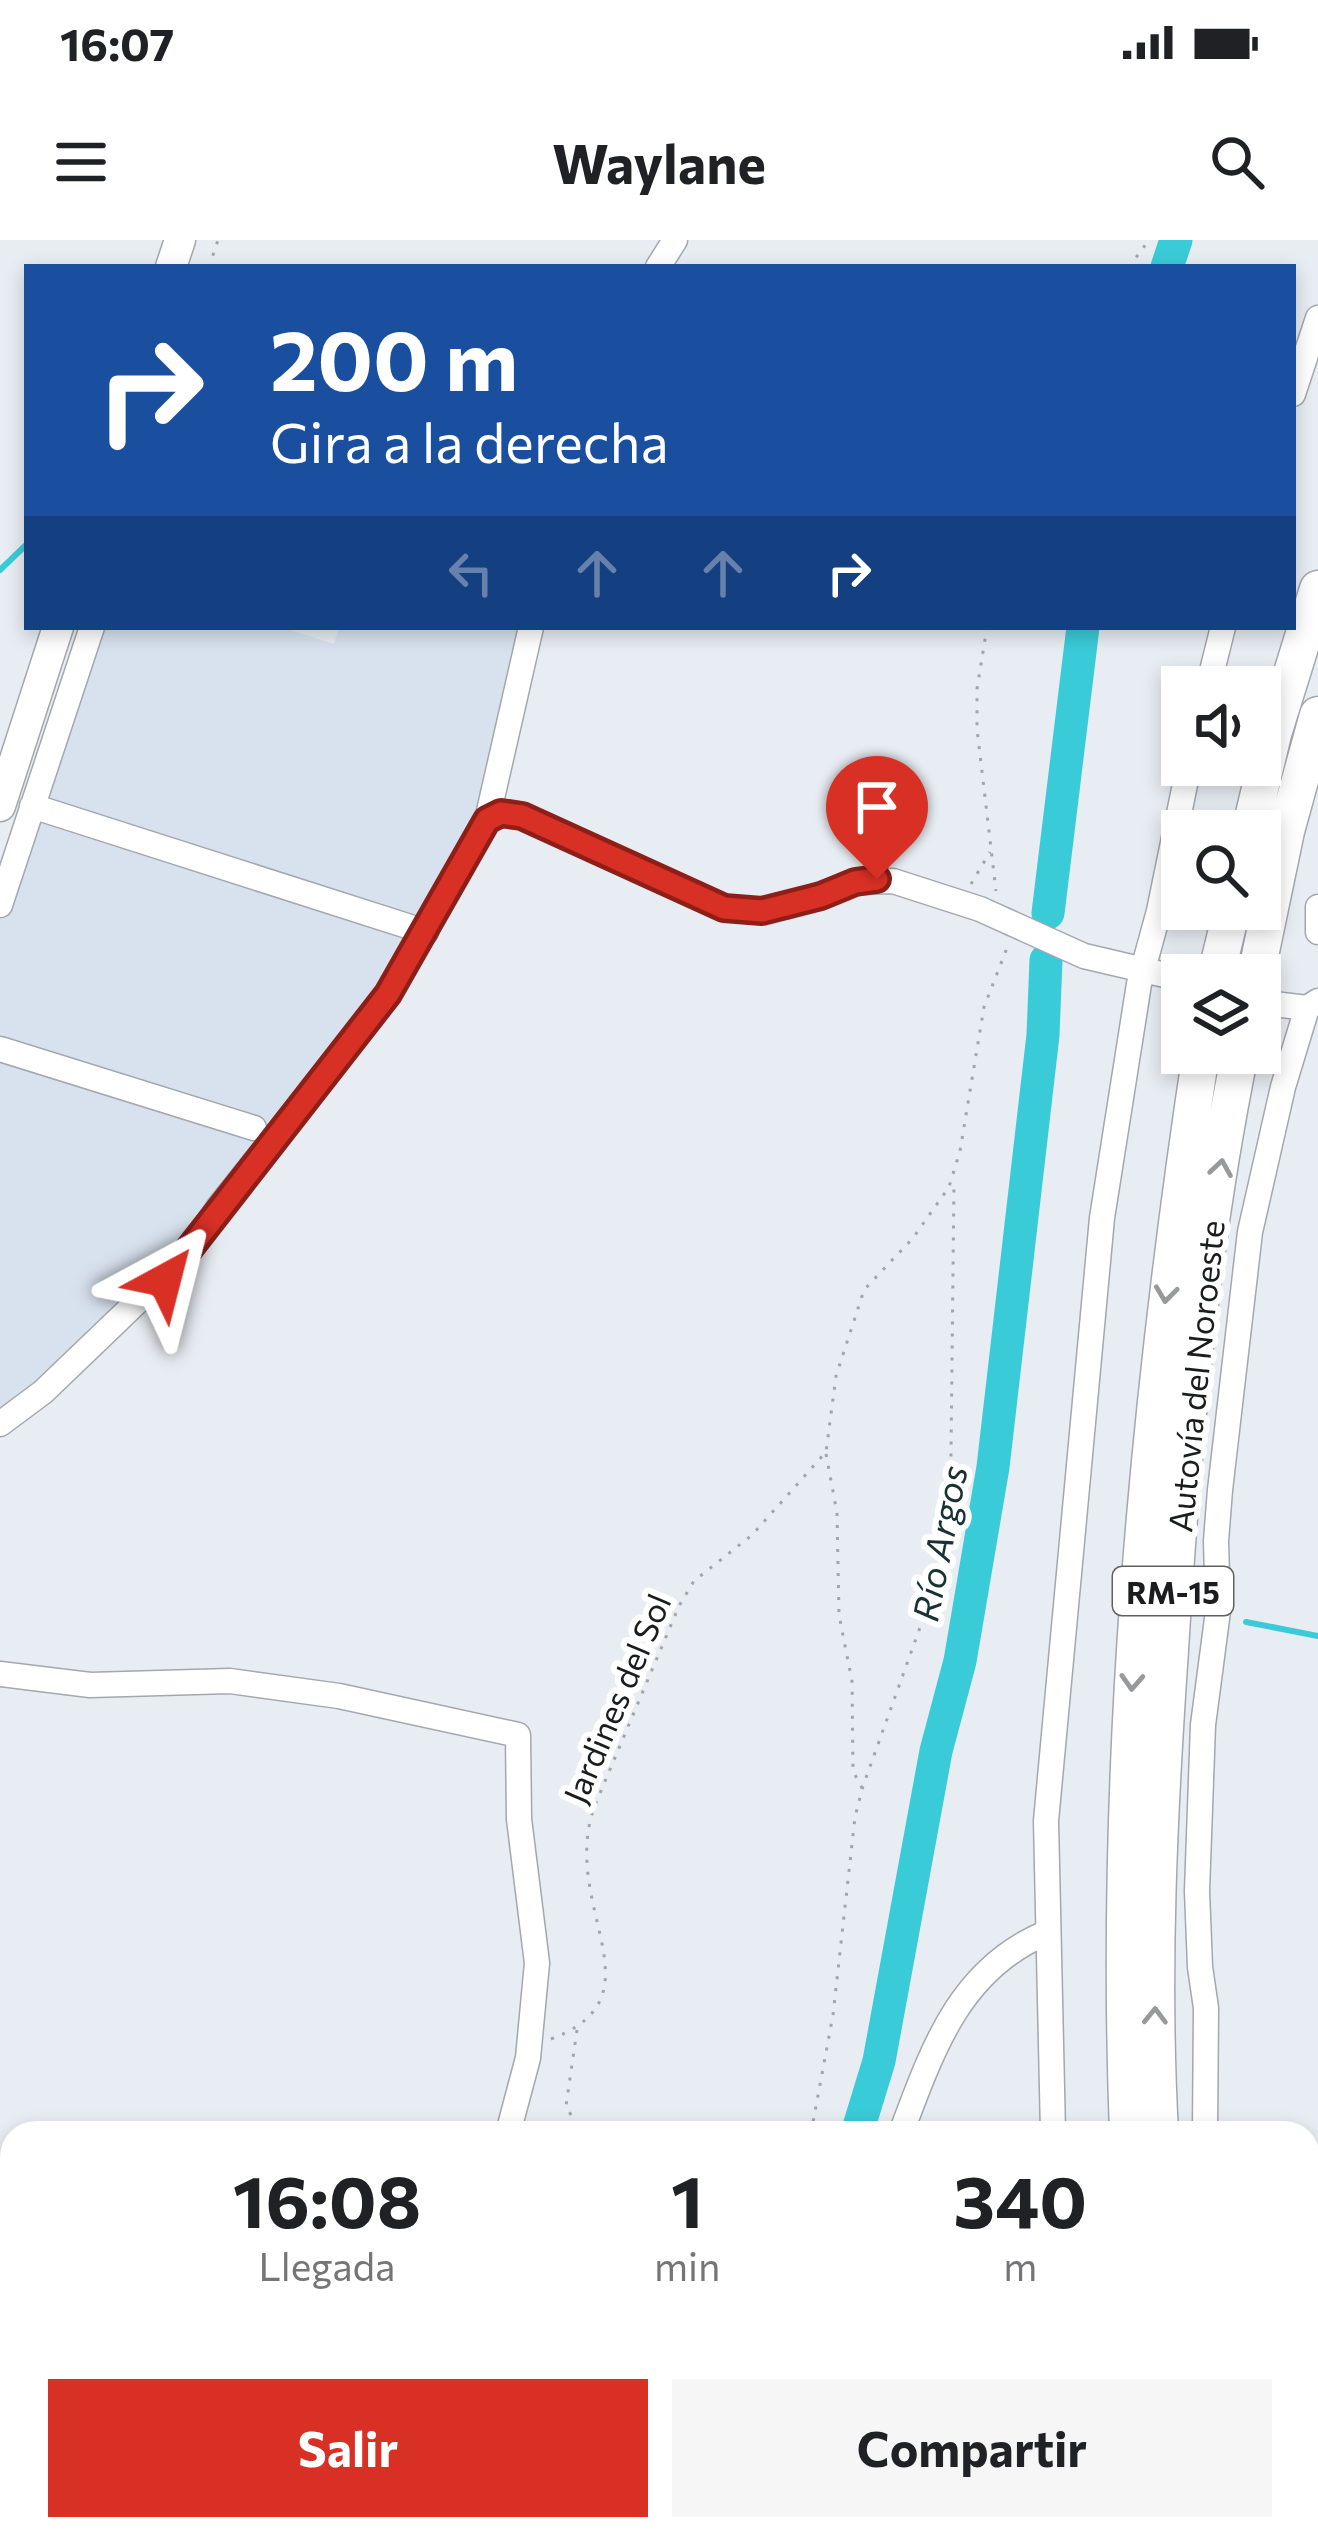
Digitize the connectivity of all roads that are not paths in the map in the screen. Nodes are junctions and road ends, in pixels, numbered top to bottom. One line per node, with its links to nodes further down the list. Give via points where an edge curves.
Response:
1 (1318, 318): 2 (street)
2 (1296, 385)
3 (1318, 589): 13 (highway)
4 (57, 630): 11 (main road)
5 (91, 630): 12 (street)
6 (530, 630): 14 (street)
7 (1222, 630): 8 (street)
8 (1213, 666)
9 (1318, 715): 19 (highway, via 1286,831)
10 (1184, 786): 20 (street)
11 (0, 806)
12 (32, 806): 15 (street); 17 (street)
13 (1255, 810)
14 (487, 820): 17 (street); 20 (street, via 522,816 699,899 742,911 877,879 944,895 1084,956)
15 (0, 905)
16 (1318, 907): 18 (street)
17 (426, 932): 28 (street, via 366,1025 177,1267)
18 (1318, 932)
19 (1270, 954)
20 (1143, 970): 21 (street); 30 (street, via 1102,1218 1046,1821)
21 (1161, 975)
22 (1281, 995): 23 (street)
23 (1312, 1004): 36 (street, via 1283,1087 1250,1232 1220,1490 1198,1828)
24 (0, 1049): 27 (street)
25 (1198, 1074): 34 (highway, Autovía del Noroeste / RM-15, one-way to 34, via 1156,1370 1137,1592)
26 (1237, 1074): 35 (highway, Autovía del Noroeste / RM-15, one-way to 26, via 1160,1810 1182,1450)
27 (254, 1127)
28 (0, 1424)
29 (0, 1674): 31 (street, via 90,1685 230,1681 518,1735 537,1963 530,2046)
30 (1046, 1933): 32 (street, via 997,1960 964,1993); 33 (street)
31 (511, 2121)
32 (906, 2121)
33 (1053, 2121)
34 (1127, 2121)
35 (1159, 2121)
36 (1205, 2121)

